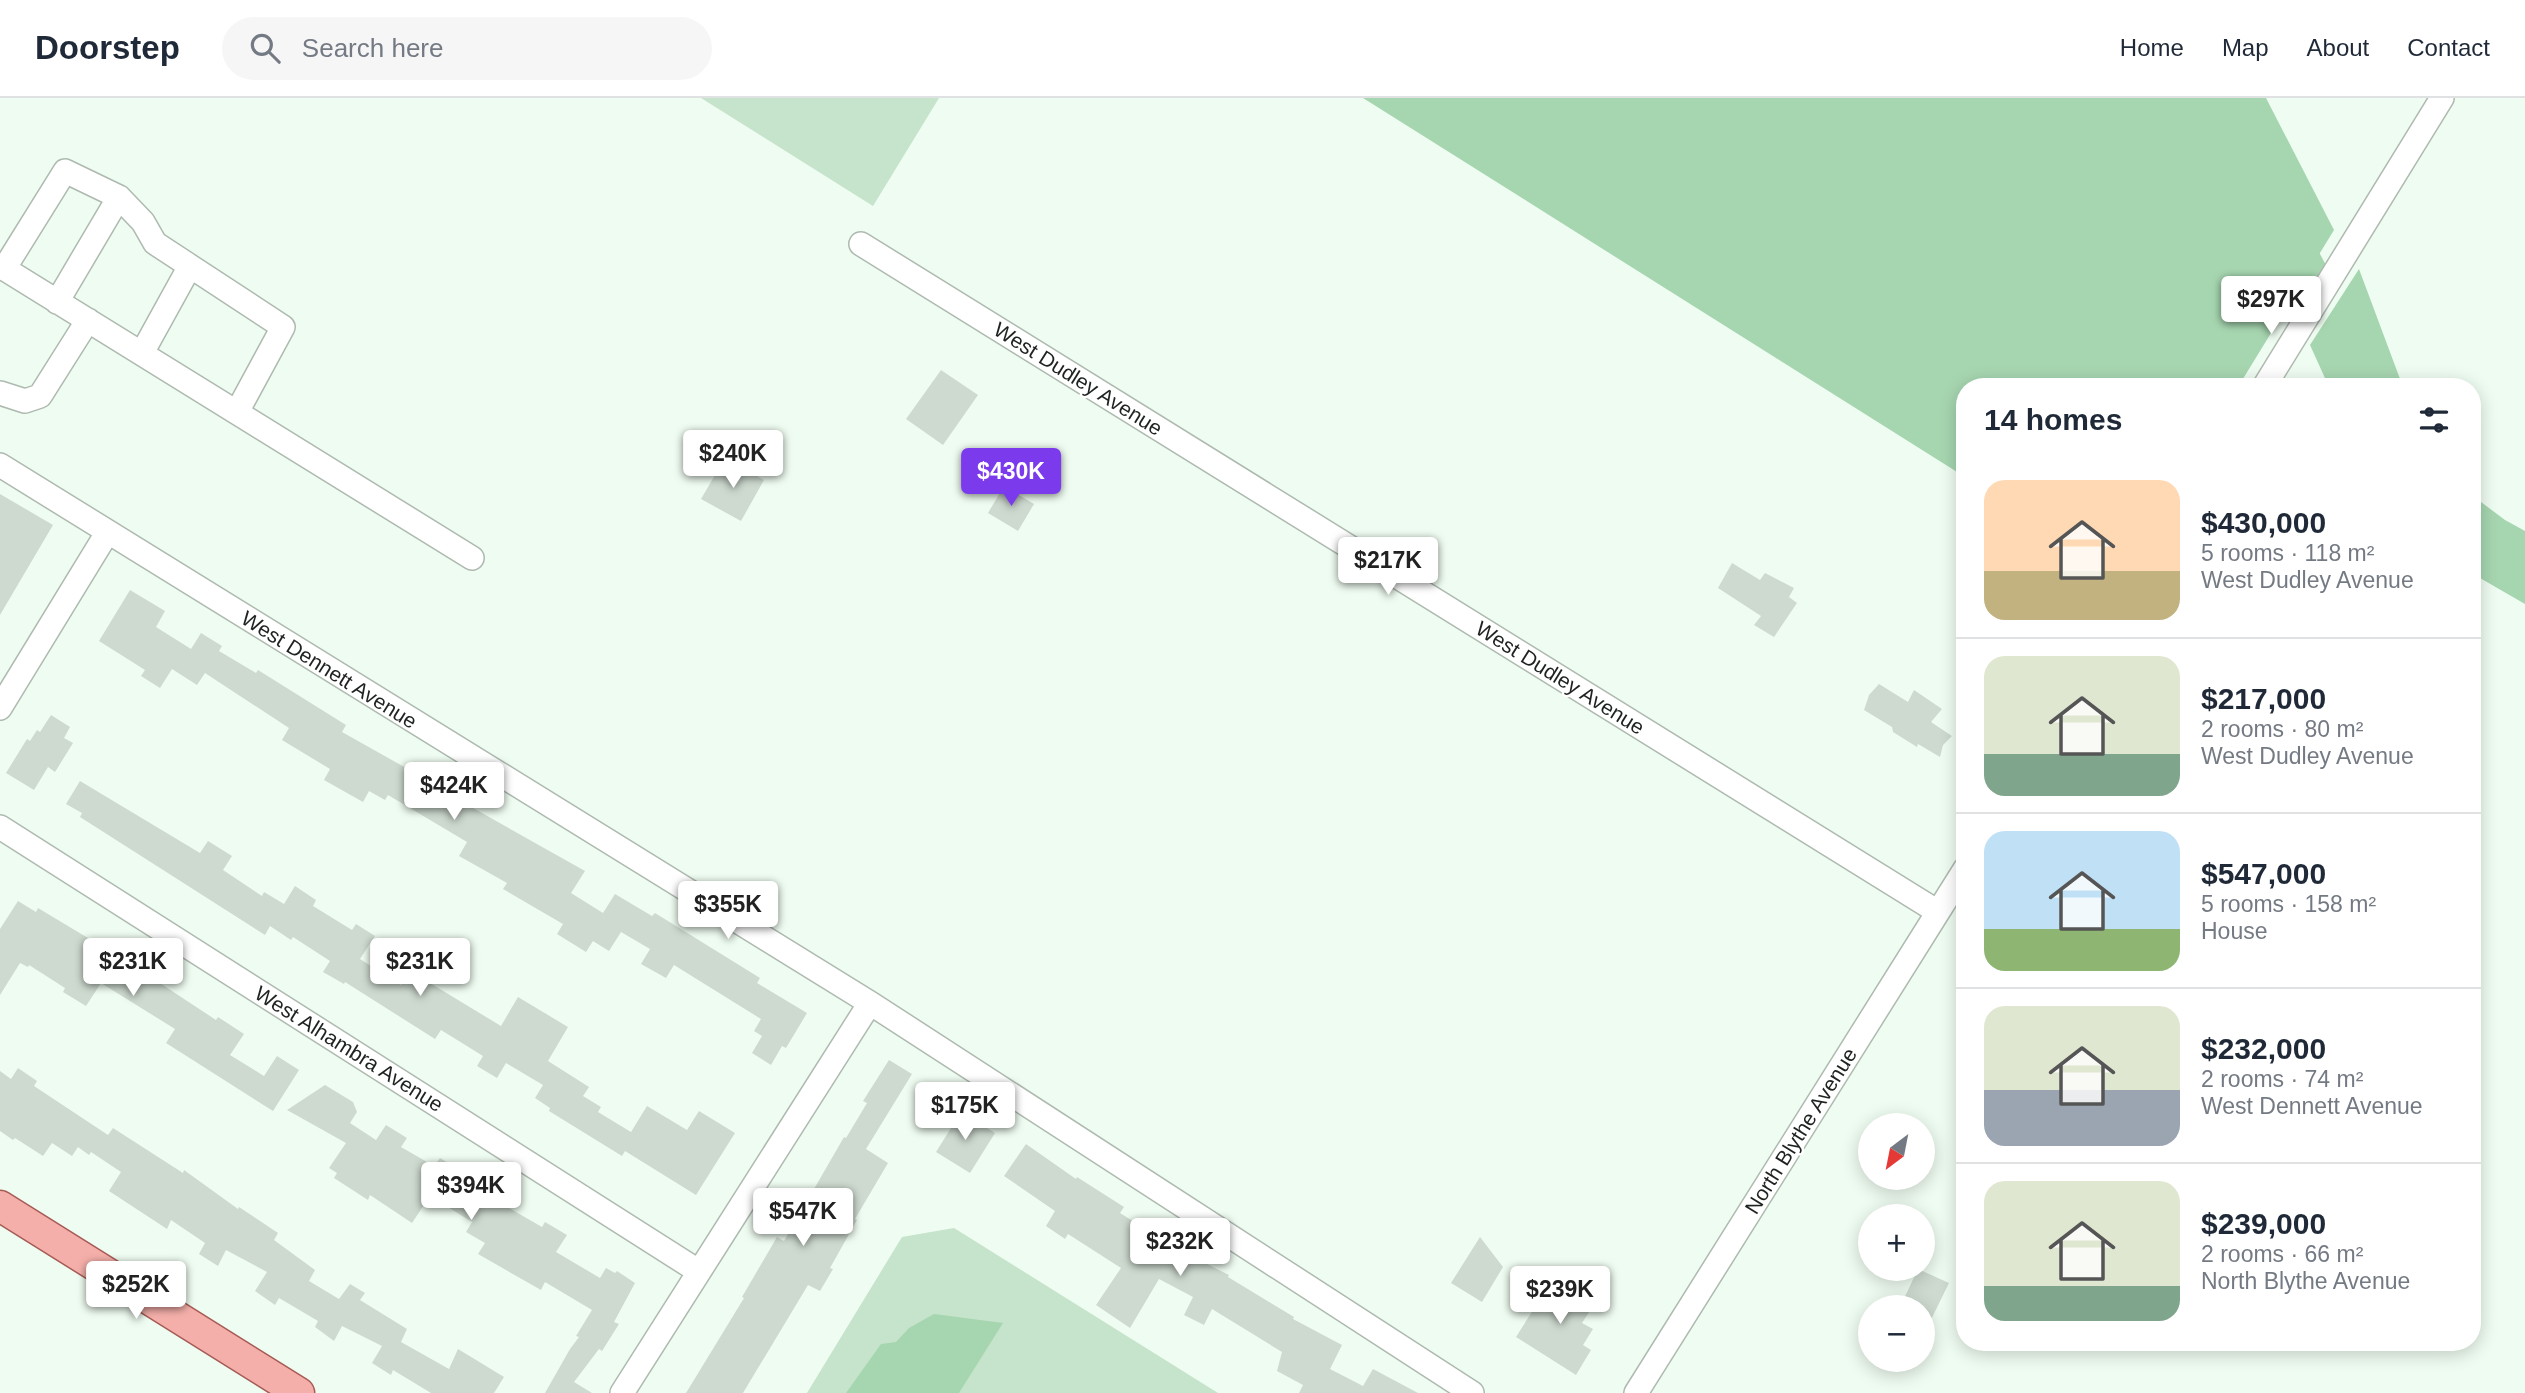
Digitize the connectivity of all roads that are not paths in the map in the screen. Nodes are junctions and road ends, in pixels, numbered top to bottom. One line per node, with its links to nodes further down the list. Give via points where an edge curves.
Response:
1 (2442, 98): 9 (street)
2 (120, 197): 4 (street, via 155,243); 5 (street, via 65,171); 6 (street)
3 (861, 244): 18 (street, West Dudley Avenue)
4 (190, 266): 8 (street); 11 (street, via 283,327)
5 (2, 267): 6 (street)
6 (57, 302): 7 (street)
7 (89, 320): 8 (street); 10 (street, via 40,396 25,401)
8 (142, 353): 11 (street)
9 (2270, 378)
10 (0, 393)
11 (237, 412): 14 (street)
12 (0, 465): 13 (street, West Dennett Avenue)
13 (107, 533): 15 (street); 19 (street, West Dennett Avenue)
14 (472, 558)
15 (0, 708)
16 (0, 827): 21 (street, West Alhambra Avenue)
17 (1956, 883): 18 (street, North Blythe Avenue)
18 (1938, 912): 25 (street, North Blythe Avenue)
19 (870, 1003): 21 (street); 24 (street, West Dennett Avenue)
20 (0, 1206): 22 (main road)
21 (698, 1271): 23 (street)
22 (299, 1393)
23 (621, 1393)
24 (1472, 1393)
25 (1636, 1393)

